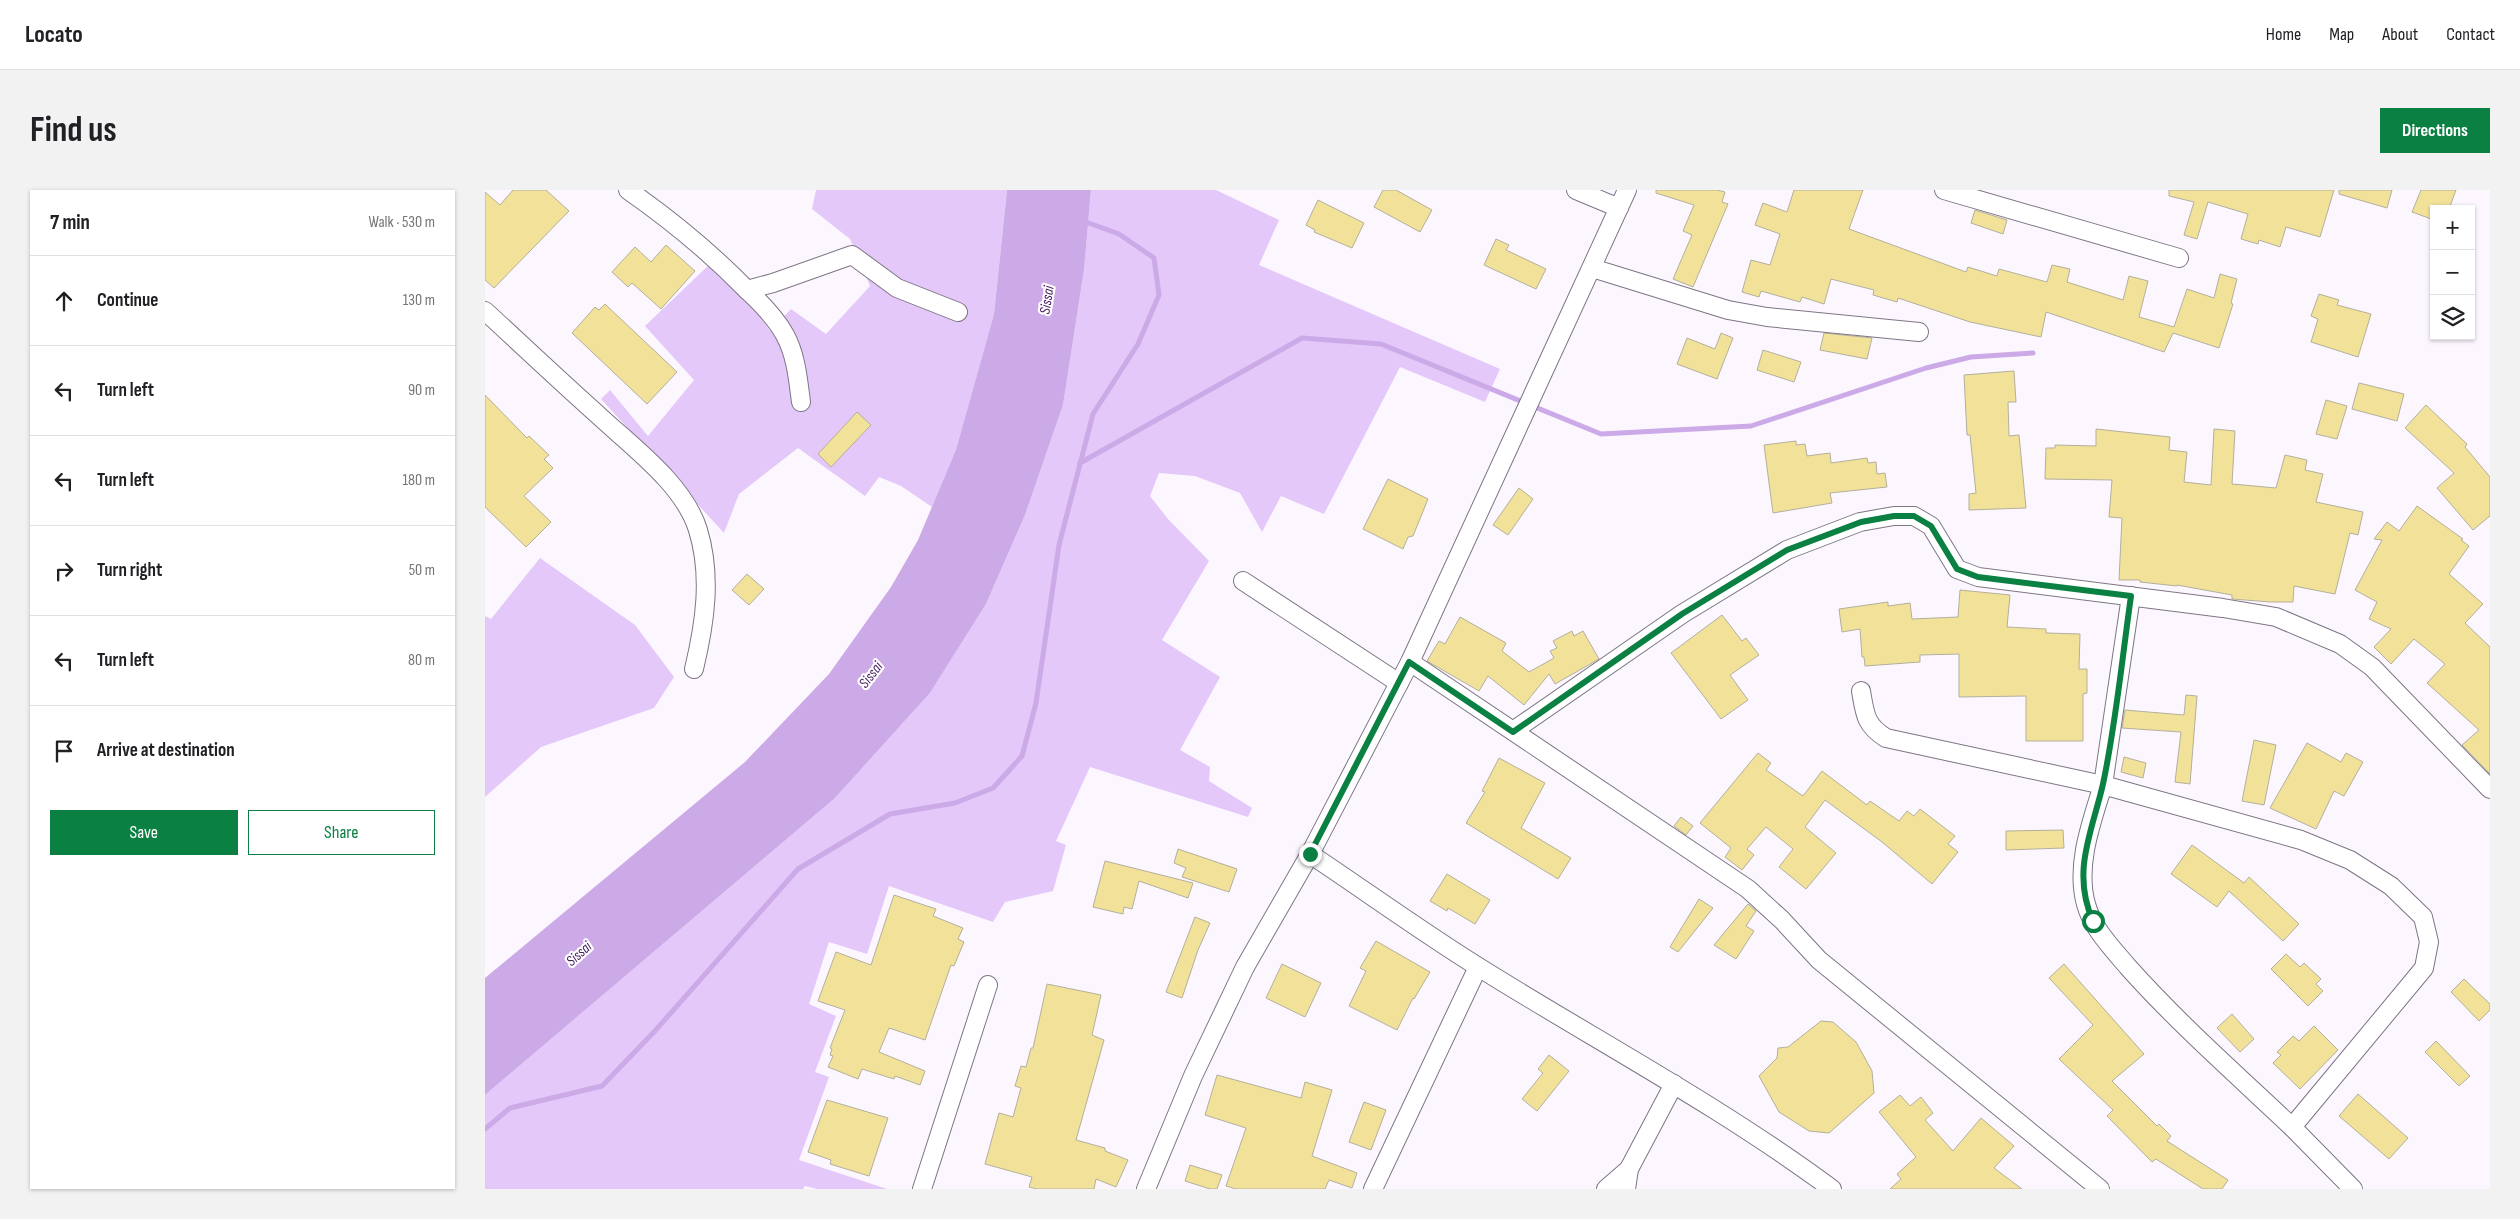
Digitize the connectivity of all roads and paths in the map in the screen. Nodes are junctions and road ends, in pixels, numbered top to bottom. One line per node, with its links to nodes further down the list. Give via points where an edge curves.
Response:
1 (627, 190): 8 (street, via 663,214)
2 (1576, 190): 5 (street)
3 (1627, 190): 5 (street)
4 (1944, 190): 6 (street)
5 (1619, 208): 7 (street)
6 (2179, 258)
7 (1592, 268): 11 (street, via 1728,310); 15 (street)
8 (747, 290): 10 (street, via 852,255 897,288); 12 (street, via 769,312 785,335 795,361)
9 (485, 311): 16 (street, via 637,450 687,506 698,529 707,592 705,623)
10 (958, 312)
11 (1919, 332)
12 (801, 402)
13 (1243, 580): 17 (street)
14 (2131, 596): 19 (street, via 1978,577 1957,569 1931,526 1914,516 1861,522 1787,550 1682,614); 20 (street); 21 (street, via 2276,617 2340,644 2373,667)
15 (1409, 662): 17 (street); 19 (street)
16 (694, 668)
17 (1399, 683): 22 (street)
18 (1861, 691): 20 (street, via 1867,720 1873,730 1886,738)
19 (1513, 732): 34 (street, via 1748,889 1819,960)
20 (2103, 785): 26 (street, via 2086,841 2083,875 2086,904 2093,921 2107,943 2155,997); 26 (street, via 2309,843 2350,860 2391,886 2423,917 2429,942 2424,968)
21 (2490, 789)
22 (1310, 854): 23 (street); 29 (street, via 1245,967 1193,1076)
23 (1478, 967): 25 (street); 30 (street)
24 (988, 985): 28 (street)
25 (1674, 1084): 27 (street); 33 (street)
26 (2292, 1127): 35 (street)
27 (1629, 1169): 31 (street); 32 (street)
28 (922, 1189)
29 (1146, 1189)
30 (1373, 1189)
31 (1606, 1189)
32 (1626, 1189)
33 (1832, 1189)
34 (2100, 1189)
35 (2353, 1189)

